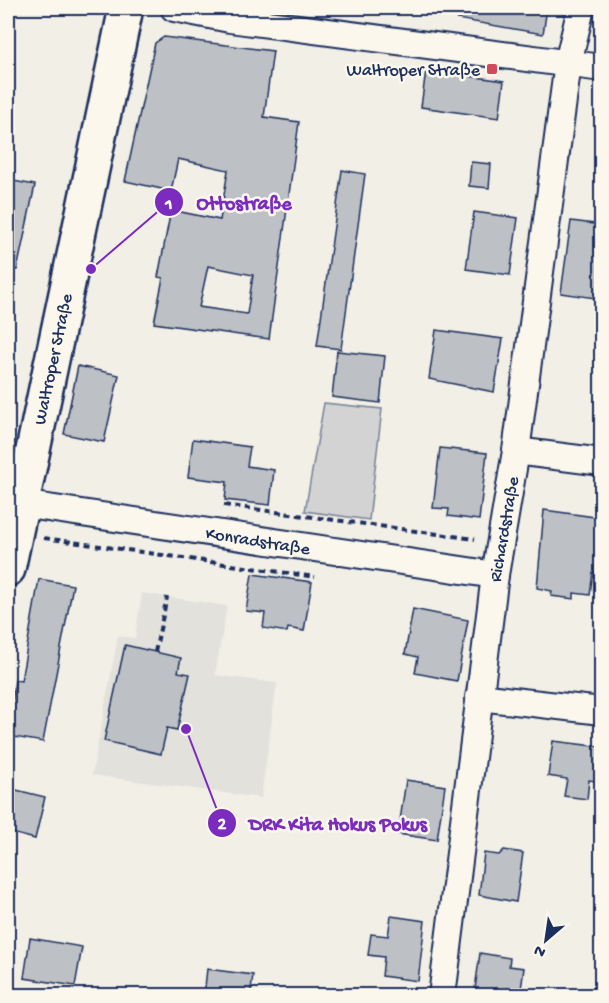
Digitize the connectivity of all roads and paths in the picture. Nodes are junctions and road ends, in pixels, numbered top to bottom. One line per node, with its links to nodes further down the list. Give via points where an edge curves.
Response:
1 (126, 8): 8 (main road, Waltroper Straße)
2 (174, 8): 4 (street, via 230,19)
3 (581, 8): 4 (street, Richardstraße)
4 (568, 63): 5 (street); 6 (street, Richardstraße)
5 (602, 68)
6 (516, 451): 7 (street); 10 (street, Richardstraße)
7 (602, 462)
8 (14, 503): 9 (main road, Waltroper Straße); 10 (street, Konradstraße)
9 (8, 569)
10 (495, 575): 13 (street, Richardstraße)
11 (167, 597): 12 (path)
12 (155, 652)
13 (479, 697): 14 (street); 15 (street, Richardstraße)
14 (602, 711)
15 (442, 996)

